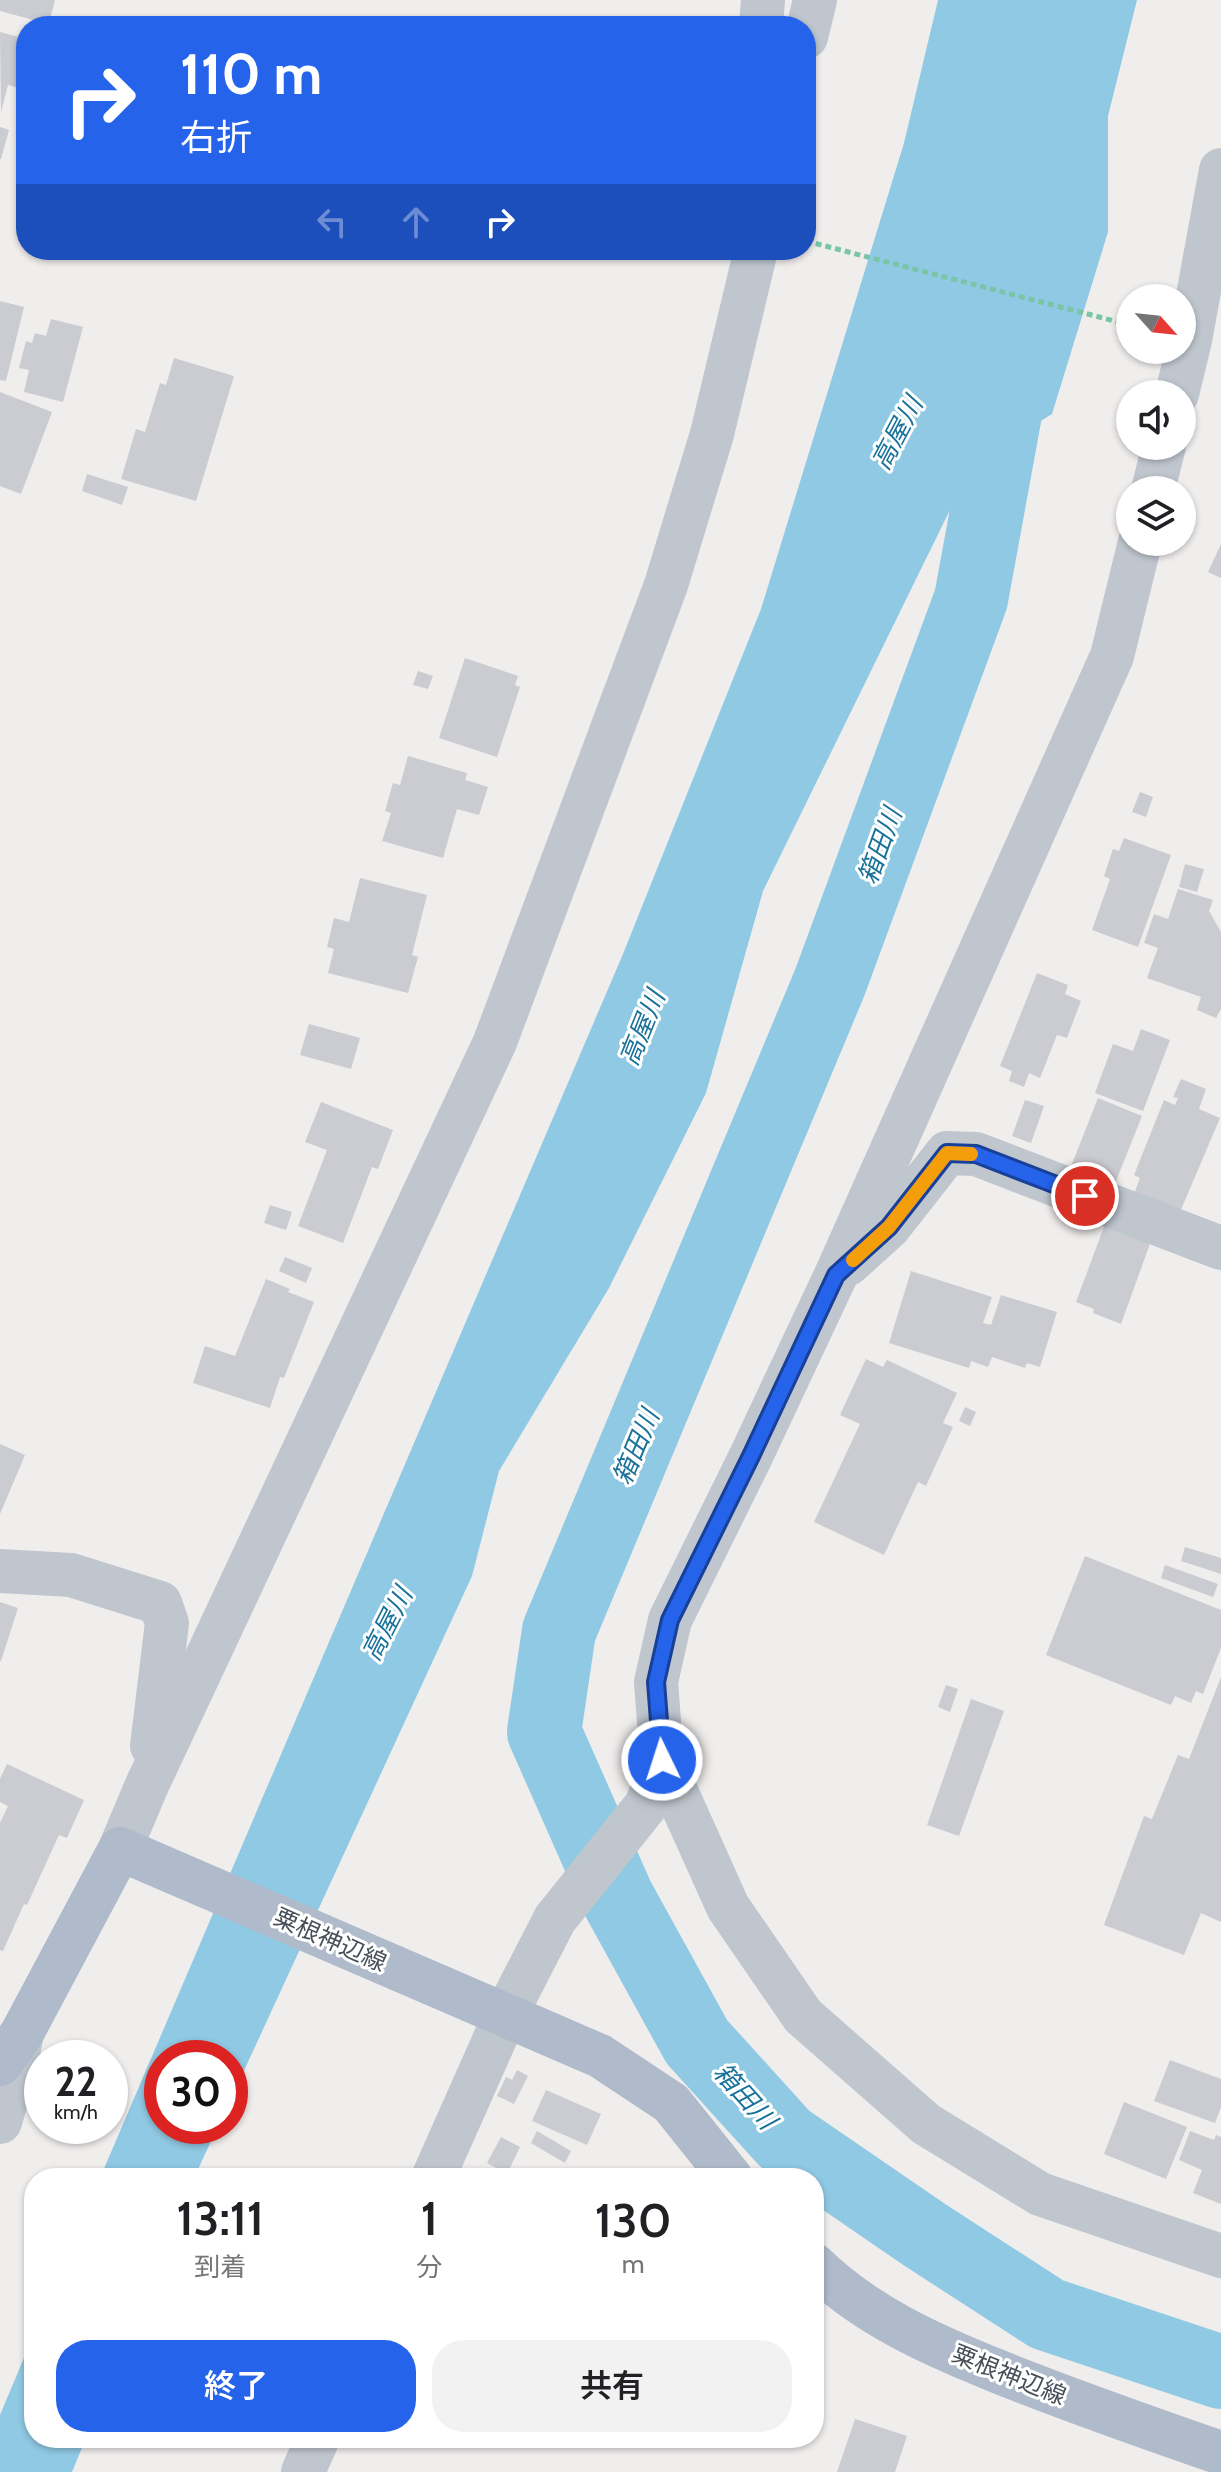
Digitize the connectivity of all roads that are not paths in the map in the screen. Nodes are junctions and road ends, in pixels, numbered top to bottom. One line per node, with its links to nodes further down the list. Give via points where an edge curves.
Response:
1 (1221, 170): 3 (street)
2 (754, 260): 9 (street, via 712,434 666,585 495,1042)
3 (1180, 380)
4 (1137, 556): 6 (street, via 1112,656)
5 (1221, 1248): 6 (street, via 976,1154 947,1153 889,1227)
6 (836, 1275): 8 (street, via 670,1620 656,1682)
7 (0, 1571): 9 (street, via 71,1575 160,1603 167,1623)
8 (662, 1760): 11 (street, via 647,1804); 16 (street, via 728,1907 803,2016 926,2124 1040,2194)
9 (147, 1785): 10 (street)
10 (128, 1852): 11 (main road, 粟根神辺線); 12 (main road)
11 (490, 2010): 14 (street); 15 (main road, 粟根神辺線, via 600,2056 671,2103)
12 (11, 2048): 13 (street, via 15,2070)
13 (0, 2122)
14 (436, 2168)
15 (722, 2168)
16 (1221, 2256)
17 (824, 2273): 19 (main road, 粟根神辺線, via 927,2343)
18 (314, 2448): 20 (street)
19 (1221, 2453)
20 (303, 2472)

